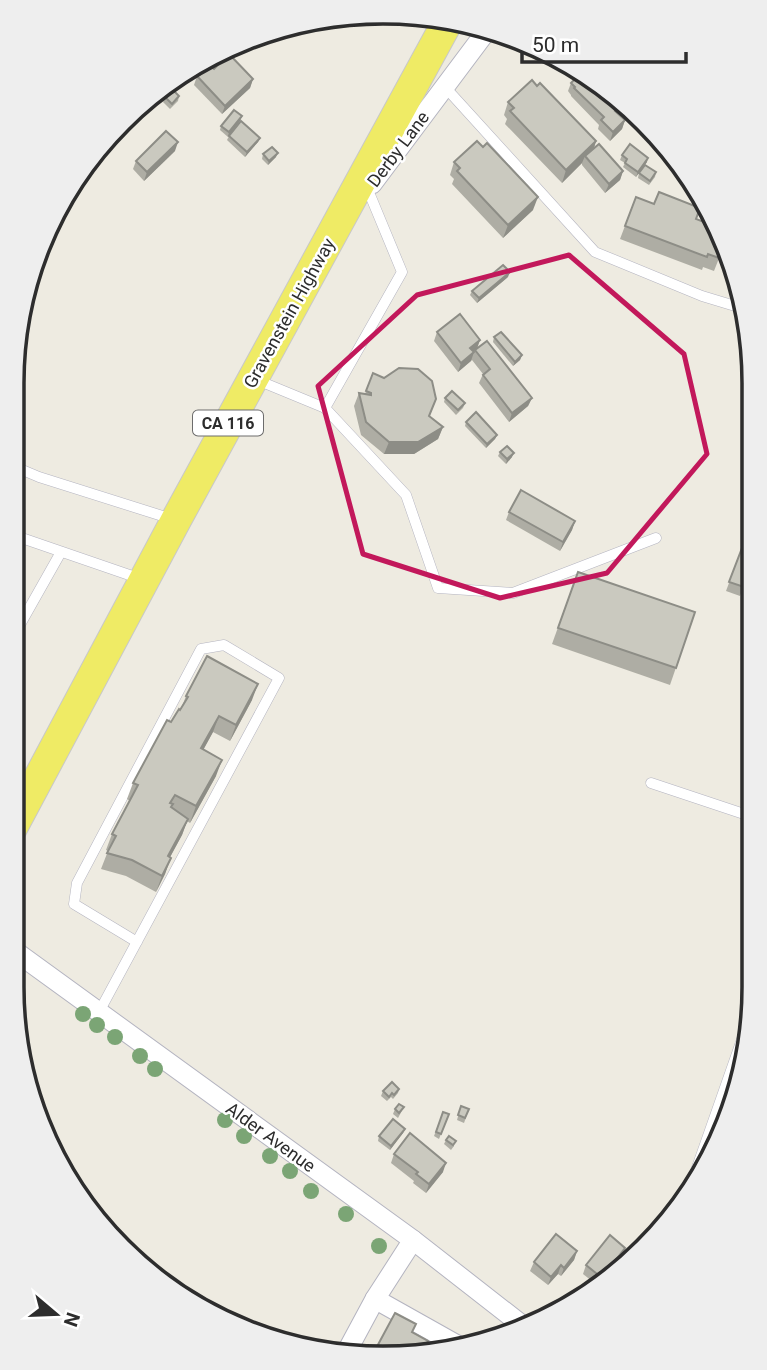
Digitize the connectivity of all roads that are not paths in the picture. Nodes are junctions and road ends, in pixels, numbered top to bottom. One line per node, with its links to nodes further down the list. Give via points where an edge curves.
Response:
1 (443, 30): 5 (main road, Gravenstein Highway / CA 116)
2 (481, 38): 3 (street, Derby Lane)
3 (444, 87): 4 (street, Derby Lane); 6 (lane, via 595,251)
4 (368, 190): 5 (street, Derby Lane); 8 (lane, via 402,272)
5 (314, 266): 7 (main road, Gravenstein Highway / CA 116)
6 (734, 305)
7 (253, 378): 8 (lane); 10 (main road, Gravenstein Highway / CA 116)
8 (325, 408): 11 (lane, via 406,495 438,588 513,593)
9 (24, 471): 10 (lane)
10 (176, 520): 14 (main road, Gravenstein Highway / CA 116)
11 (656, 538)
12 (24, 539): 13 (lane)
13 (61, 552): 14 (lane); 15 (lane)
14 (144, 580): 17 (main road, Gravenstein Highway / CA 116)
15 (24, 618)
16 (651, 783): 18 (lane)
17 (24, 805)
18 (743, 814)
19 (137, 942): 19 (lane, via 279,678 223,645 201,649 77,883 74,904); 21 (lane)
20 (24, 958): 21 (street, Alder Avenue)
21 (99, 1012): 24 (street, Alder Avenue)
22 (736, 1056): 23 (lane)
23 (705, 1146)
24 (413, 1240): 25 (street); 26 (street, Alder Avenue)
25 (375, 1299): 27 (street); 28 (street)
26 (515, 1320)
27 (448, 1340)
28 (351, 1344)

